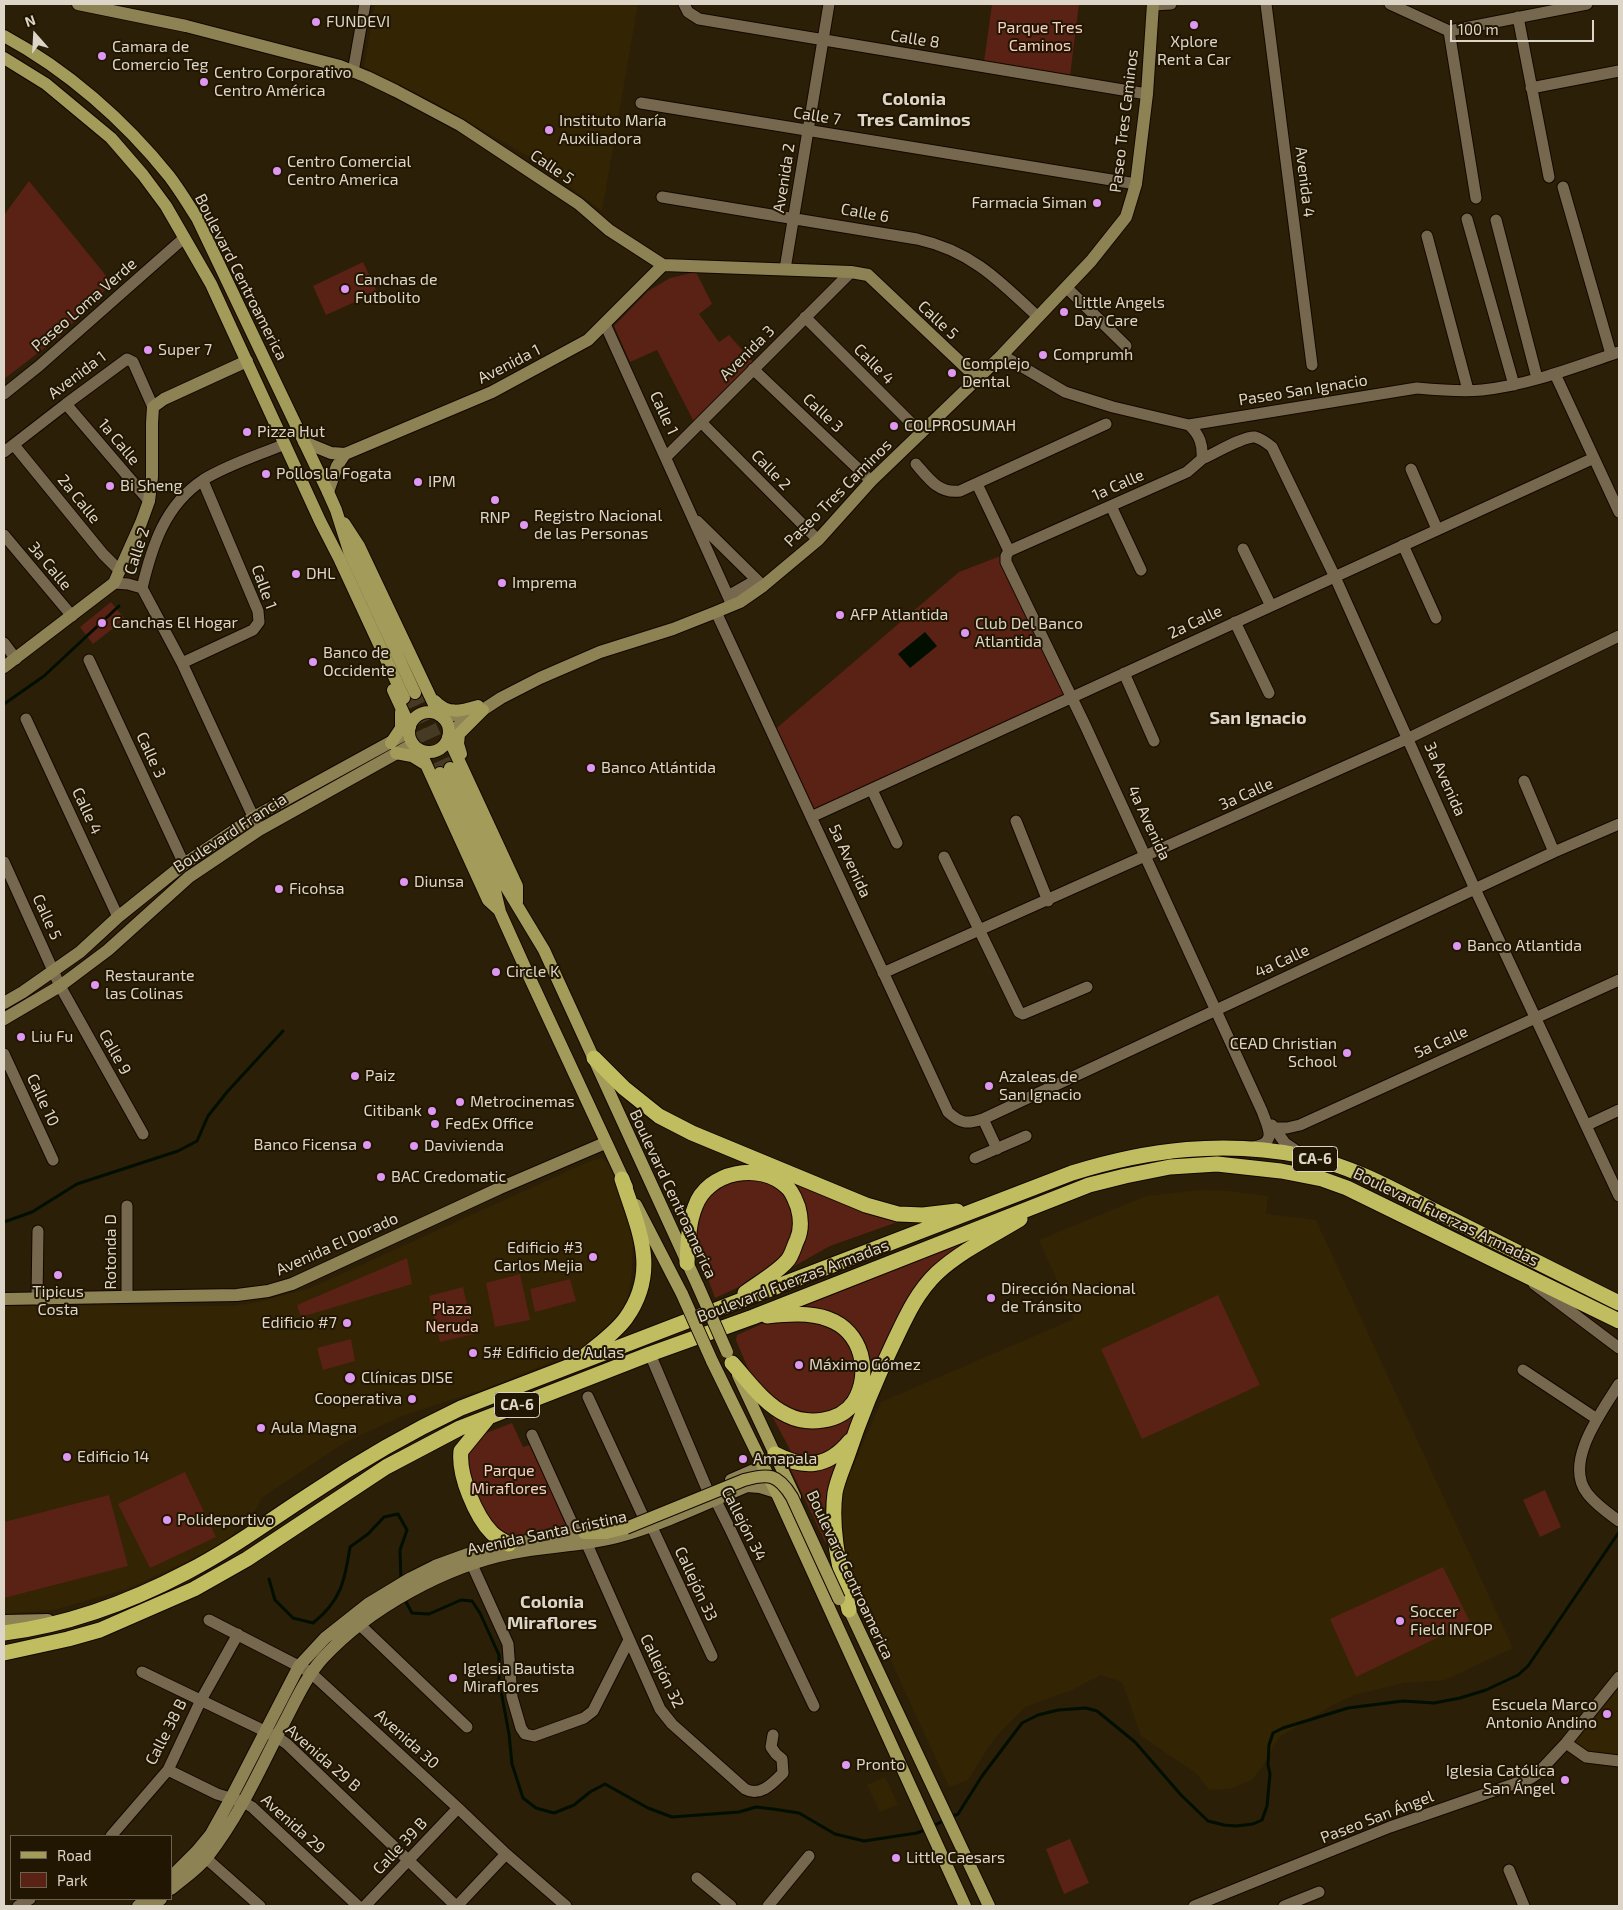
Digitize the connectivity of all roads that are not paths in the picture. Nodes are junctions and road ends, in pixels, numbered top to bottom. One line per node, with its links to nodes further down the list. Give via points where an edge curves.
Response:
1 (78, 4): 16 (street, Calle 5, via 186,26)
2 (365, 4): 16 (street)
3 (684, 4): 13 (street, Calle 8, via 688,12 699,19)
4 (830, 4): 13 (street, Avenida 2)
5 (1153, 4): 6 (street); 18 (street, Paseo Tres Caminos)
6 (1171, 4)
7 (1266, 4): 42 (street, Avenida 4)
8 (1390, 4): 11 (street)
9 (1587, 4): 10 (street)
10 (1518, 17): 11 (street); 17 (street)
11 (1449, 31): 25 (street)
12 (4, 36): 56 (main road, Boulevard Centroamerica, via 61,72 118,120 170,177 197,218)
13 (823, 41): 18 (street, Calle 8); 20 (street, Avenida 2)
14 (4, 58): 30 (main road, Boulevard Centroamerica, via 46,84 111,138 166,206)
15 (1619, 71): 17 (street)
16 (353, 72): 31 (street, Calle 5, via 396,90 460,125 579,204 608,230)
17 (1531, 88): 21 (street)
18 (1147, 94): 22 (street, Paseo Tres Caminos)
19 (641, 104): 20 (street, Calle 7)
20 (808, 131): 22 (street, Calle 7); 26 (street, Avenida 2)
21 (1549, 177)
22 (1136, 184): 34 (street, Paseo Tres Caminos, via 1126,217)
23 (1563, 186): 39 (street)
24 (662, 197): 26 (street, Calle 6)
25 (1476, 198)
26 (794, 218): 32 (street, Avenida 2); 35 (street, Calle 6, via 917,239 948,248 979,265)
27 (1467, 219): 47 (street)
28 (1496, 220): 46 (street)
29 (1427, 236): 48 (street)
30 (184, 238): 41 (main road, Boulevard Centroamerica, via 211,284); 49 (street, Paseo Loma Verde)
31 (663, 265): 32 (street, Calle 5); 37 (street, Avenida 1)
32 (785, 269): 33 (street, Calle 5)
33 (851, 272): 36 (street, Avenida 3); 45 (street, Calle 5, via 868,275)
34 (1066, 287): 35 (street, Paseo Tres Caminos); 38 (street)
35 (1038, 317): 40 (street, Paseo Tres Caminos)
36 (805, 318): 43 (street, Avenida 3); 55 (street, Calle 4)
37 (605, 324): 60 (street, Avenida 1, via 588,340 492,392); 61 (street, Calle 1)
38 (1126, 346)
39 (1615, 353): 44 (street, Paseo San Ignacio)
40 (1002, 355): 45 (street, Paseo Tres Caminos); 54 (street, Paseo San Ignacio, via 1065,392)
41 (247, 361): 51 (street, via 164,399); 57 (main road, Boulevard Centroamerica)
42 (1312, 365)
43 (753, 369): 52 (street, Avenida 3); 67 (street, Calle 3)
44 (1555, 374): 46 (street, Paseo San Ignacio); 62 (street)
45 (977, 378): 55 (street, Paseo Tres Caminos)
46 (1537, 378): 47 (street, Paseo San Ignacio)
47 (1514, 384): 48 (street, Paseo San Ignacio)
48 (1468, 390): 54 (street, Paseo San Ignacio, via 1417,388)
49 (4, 394)
50 (66, 404): 51 (street, Avenida 1, via 128,359); 58 (street, Avenida 1); 70 (street, 1a Calle)
51 (154, 407): 70 (street)
52 (701, 422): 61 (street, Avenida 3); 77 (street, Calle 2)
53 (1106, 424): 68 (street)
54 (1190, 426): 63 (street, via 1201,440)
55 (921, 433): 67 (street, Paseo Tres Caminos)
56 (304, 442): 60 (street, via 331,453); 69 (main road, Boulevard Centroamerica)
57 (285, 444): 66 (street, Calle 2); 103 (main road, Boulevard Centroamerica)
58 (14, 445): 59 (street, Avenida 1); 82 (street, 2a Calle)
59 (4, 452)
60 (345, 454): 69 (street)
61 (666, 456): 74 (street, Calle 1)
62 (1594, 458): 73 (street); 75 (street, 2a Calle)
63 (1202, 459): 71 (street, 1a Calle, via 1187,472); 83 (street, 3a Avenida, via 1245,439 1263,440 1272,448)
64 (916, 464): 68 (street, via 936,486 947,491 960,491)
65 (1412, 469): 75 (street)
66 (203, 481): 86 (street, Calle 2, via 177,503 163,524); 97 (street, Calle 1, via 258,611 259,622 253,630)
67 (871, 481): 77 (street, Paseo Tres Caminos)
68 (977, 484): 80 (street, 4a Avenida)
69 (328, 492): 72 (main road, Boulevard Centroamerica)
70 (149, 501): 82 (street)
71 (1110, 506): 80 (street, 1a Calle); 81 (street)
72 (336, 510): 101 (main road, Boulevard Centroamerica, via 359,546); 103 (main road, Boulevard Centroamerica)
73 (1619, 512)
74 (692, 516): 85 (street, Calle 1); 87 (street, Calle 1)
75 (1436, 529): 78 (street, 2a Calle)
76 (4, 535): 90 (street, 3a Calle)
77 (818, 540): 85 (street, Paseo Tres Caminos)
78 (1403, 545): 83 (street, 2a Calle); 91 (street)
79 (1243, 549): 88 (street)
80 (1009, 551): 102 (street, 4a Avenida, via 1006,562)
81 (1141, 570)
82 (120, 571): 84 (street)
83 (1335, 576): 88 (street, 2a Calle); 109 (street, 3a Avenida)
84 (114, 583): 86 (street); 90 (street)
85 (759, 583): 87 (street, Paseo Tres Caminos)
86 (142, 588): 97 (street, Calle 2)
87 (730, 600): 89 (street, Paseo Tres Caminos)
88 (1271, 606): 92 (street, 2a Calle)
89 (716, 612): 104 (street, Paseo Tres Caminos, via 600,652); 117 (street, 5a Avenida)
90 (72, 616): 95 (street)
91 (1436, 618)
92 (1236, 622): 99 (street, 2a Calle); 100 (street)
93 (1619, 636): 109 (street, 3a Calle)
94 (4, 643): 95 (street)
95 (16, 659): 98 (street)
96 (90, 660): 126 (street, Calle 3)
97 (182, 664): 116 (street, Calle 2)
98 (4, 667)
99 (1124, 673): 102 (street, 2a Calle); 110 (street)
100 (1269, 693)
101 (429, 695): 104 (main road, via 446,710); 105 (main road, Boulevard Centroamerica)
102 (1071, 697): 115 (street, 2a Calle); 123 (street, 4a Avenida)
103 (407, 699): 108 (main road, Boulevard Centroamerica); 111 (main road)
104 (480, 708): 105 (street, Paseo Tres Caminos); 107 (street, Paseo Tres Caminos); 114 (main road, via 458,736)
105 (441, 716): 107 (main road, via 447,724); 108 (main road, via 428,712 412,721)
106 (26, 719): 131 (street, Calle 4)
107 (448, 735): 108 (main road, via 442,747 430,752); 114 (main road, Boulevard Centroamerica)
108 (413, 738): 111 (street, Boulevard Francia); 112 (main road, Boulevard Centroamerica)
109 (1409, 738): 123 (street, 3a Calle); 127 (street, 3a Avenida)
110 (1154, 741)
111 (393, 748): 112 (main road); 116 (street, Boulevard Francia); 120 (street, Boulevard Francia)
112 (427, 766): 130 (main road, Boulevard Centroamerica, via 488,900)
113 (1524, 781): 122 (street)
114 (470, 783): 129 (main road, Boulevard Centroamerica, via 517,886)
115 (872, 790): 117 (street, 2a Calle); 121 (street)
116 (254, 817): 120 (street, Calle 2); 126 (street, Boulevard Francia)
117 (812, 817): 134 (street, 5a Avenida)
118 (1016, 822): 128 (street)
119 (1619, 824): 122 (street, 4a Calle)
120 (259, 830): 136 (street, Boulevard Francia, via 189,876 108,950)
121 (897, 843)
122 (1554, 852): 127 (street, 4a Calle)
123 (1146, 856): 128 (street, 3a Calle); 139 (street, 4a Avenida)
124 (944, 857): 132 (street)
125 (4, 862): 133 (street, Calle 5)
126 (184, 864): 131 (street, Boulevard Francia)
127 (1476, 890): 139 (street, 4a Calle); 140 (street, 3a Avenida)
128 (1048, 900): 132 (street, 3a Calle)
129 (517, 905): 130 (main road, Boulevard Centroamerica, via 445,771 495,891); 143 (main road, Boulevard Centroamerica, via 544,950)
130 (500, 912): 152 (main road, Boulevard Centroamerica)
131 (118, 917): 133 (street, Boulevard Francia, via 80,952)
132 (980, 931): 134 (street, 3a Calle); 137 (street, via 1021,1014)
133 (53, 971): 136 (street, Calle 5); 138 (street, Boulevard Francia)
134 (883, 973): 147 (street, 5a Avenida, via 948,1112)
135 (1619, 980): 140 (street, 5a Calle)
136 (60, 986): 141 (street, Boulevard Francia); 150 (street, Calle 9)
137 (1087, 987)
138 (4, 1003)
139 (1216, 1010): 145 (street, 4a Avenida); 146 (street, 4a Calle)
140 (1536, 1018): 148 (street, 3a Avenida); 149 (street, 5a Calle, via 1300,1125)
141 (4, 1019)
142 (4, 1054): 157 (street, Calle 10)
143 (594, 1058): 162 (highway, via 624,1088 667,1120 866,1204 898,1214 923,1215); 164 (main road, Boulevard Centroamerica)
144 (1619, 1110): 148 (street)
145 (1262, 1112): 149 (street, 4a Avenida); 154 (street, 4a Avenida, via 1270,1135 1268,1141)
146 (983, 1119): 147 (street, 4a Calle, via 970,1123); 153 (street)
147 (958, 1121)
148 (1587, 1125): 159 (street, 3a Avenida)
149 (1274, 1128): 155 (street, 4a Avenida, via 1285,1143)
150 (143, 1134)
151 (1026, 1136): 153 (street)
152 (605, 1143): 158 (main road, Boulevard Centroamerica); 166 (street, Avenida El Dorado, via 292,1284 237,1295)
153 (997, 1149): 156 (street)
154 (1245, 1149): 155 (highway, Boulevard Fuerzas Armadas / CA-6); 162 (highway, Boulevard Fuerzas Armadas / CA-6, via 1178,1149 1123,1158 1072,1173)
155 (1305, 1156): 170 (highway, Boulevard Fuerzas Armadas / CA-6, via 1356,1172)
156 (975, 1158)
157 (54, 1160)
158 (622, 1179): 176 (highway, via 642,1240 645,1266 640,1293 625,1319); 185 (main road, Boulevard Centroamerica, bridge, via 682,1294)
159 (1619, 1196)
160 (1053, 1198): 165 (highway, Boulevard Fuerzas Armadas / CA-6, via 1103,1181 1170,1167 1217,1164 1266,1168 1322,1179 1347,1188); 171 (highway, Boulevard Fuerzas Armadas / CA-6); 183 (highway, via 951,1261 936,1274 910,1308 876,1379)
161 (127, 1206): 166 (street, Rotonda D)
162 (988, 1206): 169 (highway, Boulevard Fuerzas Armadas / CA-6)
163 (38, 1231): 168 (street)
164 (687, 1263): 169 (highway, via 695,1205 713,1182 729,1175 767,1174 788,1187 801,1223 788,1260); 175 (main road, Boulevard Centroamerica, bridge)
165 (1515, 1270): 172 (highway, Boulevard Fuerzas Armadas / CA-6); 173 (street)
166 (127, 1297): 168 (street, Avenida El Dorado)
167 (4, 1299): 168 (street, Avenida El Dorado)
168 (37, 1299)
169 (735, 1302): 176 (highway, Boulevard Fuerzas Armadas / CA-6)
170 (1619, 1303)
171 (754, 1317): 174 (highway, Boulevard Fuerzas Armadas / CA-6); 175 (highway, via 816,1316 842,1326 852,1336 863,1365 864,1376 854,1402 829,1419 816,1422 795,1418 772,1406)
172 (1619, 1321)
173 (1619, 1348)
174 (650, 1354): 180 (highway, Boulevard Fuerzas Armadas / CA-6); 187 (street, Callejón 34)
175 (729, 1357): 184 (main road, Boulevard Centroamerica)
176 (575, 1364): 195 (highway, Boulevard Fuerzas Armadas / CA-6, via 424,1425 187,1572 127,1600)
177 (1524, 1370): 181 (street)
178 (1619, 1384): 181 (street)
179 (588, 1397): 188 (street, Callejón 33)
180 (489, 1416): 191 (highway, via 461,1452 461,1469 479,1516); 202 (highway, Boulevard Fuerzas Armadas / CA-6, via 386,1467 247,1559 194,1589 100,1630)
181 (1597, 1419): 189 (street, via 1580,1457 1580,1471 1586,1493)
182 (532, 1435): 190 (street, Callejón 32)
183 (853, 1438): 184 (highway, via 842,1452 826,1461 809,1465 791,1462); 194 (highway, via 835,1492 837,1554)
184 (775, 1454): 194 (main road, Boulevard Centroamerica)
185 (763, 1466): 186 (main road, Boulevard Centroamerica); 187 (street, Avenida Santa Cristina)
186 (776, 1492): 187 (street, Avenida Santa Cristina, via 747,1486); 237 (main road, Boulevard Centroamerica)
187 (711, 1494): 188 (street, Avenida Santa Cristina); 209 (street, Callejón 34)
188 (647, 1521): 190 (street, Avenida Santa Cristina, via 605,1528); 203 (street, Callejón 33)
189 (1619, 1521)
190 (582, 1536): 191 (street, Avenida Santa Cristina); 194 (main road, bridge, via 626,1528 744,1480 772,1477 784,1483 792,1497); 201 (street, Callejón 32)
191 (510, 1548): 192 (street, Avenida Santa Cristina)
192 (470, 1559): 193 (street, Avenida Santa Cristina, via 411,1592); 193 (street, Avenida Santa Cristina, via 435,1566 411,1578); 201 (street, via 508,1644 512,1697 521,1728 526,1734 534,1736 593,1712)
193 (396, 1594): 198 (street, Avenida Santa Cristina); 204 (street, Avenida Santa Cristina, via 368,1604 325,1638)
194 (844, 1604): 238 (main road, Boulevard Centroamerica)
195 (73, 1619): 197 (street); 199 (highway, Boulevard Fuerzas Armadas / CA-6)
196 (209, 1620): 200 (street, Avenida 30)
197 (4, 1621)
198 (360, 1625): 206 (street, Avenida Santa Cristina); 210 (street)
199 (4, 1633)
200 (238, 1634): 204 (street, Avenida 30); 208 (street, Calle 38 B)
201 (629, 1640): 212 (street, Callejón 32, via 660,1710 751,1792 760,1792 783,1773 782,1759 771,1747)
202 (4, 1653)
203 (712, 1656)
204 (298, 1666): 206 (street, Avenida 30); 211 (street, Avenida Santa Cristina)
205 (142, 1672): 208 (street, Avenida 29 B)
206 (310, 1672): 213 (street, Avenida Santa Cristina); 218 (street, Avenida 30)
207 (1619, 1677): 214 (street, Paseo San Ángel)
208 (200, 1700): 211 (street, Avenida 29 B); 216 (street, Calle 38 B)
209 (814, 1706)
210 (467, 1727)
211 (265, 1732): 213 (street, Avenida 29 B); 217 (street, Avenida Santa Cristina)
212 (773, 1735)
213 (277, 1737): 217 (street, Avenida Santa Cristina); 223 (street, Avenida 29 B)
214 (1566, 1743): 215 (street, via 1586,1757); 239 (street, Paseo San Ángel, via 1531,1778 1390,1827)
215 (1619, 1761)
216 (168, 1770): 217 (street, Avenida 29, via 216,1794); 219 (street, Calle 38 B)
217 (237, 1800): 221 (street, Avenida Santa Cristina, via 210,1834); 231 (street, Avenida 29, via 252,1808)
218 (458, 1808): 220 (street, Avenida 30); 223 (street, Calle 39 B)
219 (119, 1833)
220 (506, 1854): 233 (street); 234 (street, Avenida 30)
221 (202, 1855): 226 (street, Avenida Santa Cristina); 230 (street)
222 (809, 1856): 236 (street)
223 (410, 1860): 232 (street, Calle 39 B); 233 (street, Avenida 29 B)
224 (1509, 1870): 241 (street)
225 (697, 1878): 235 (street)
226 (172, 1883)
227 (1319, 1892): 240 (street)
228 (154, 1902): 229 (street)
229 (138, 1906)
230 (260, 1906)
231 (358, 1906)
232 (365, 1906)
233 (457, 1906)
234 (566, 1906)
235 (731, 1906)
236 (768, 1906)
237 (965, 1906)
238 (988, 1906)
239 (1194, 1906)
240 (1286, 1906)
241 (1524, 1906)

